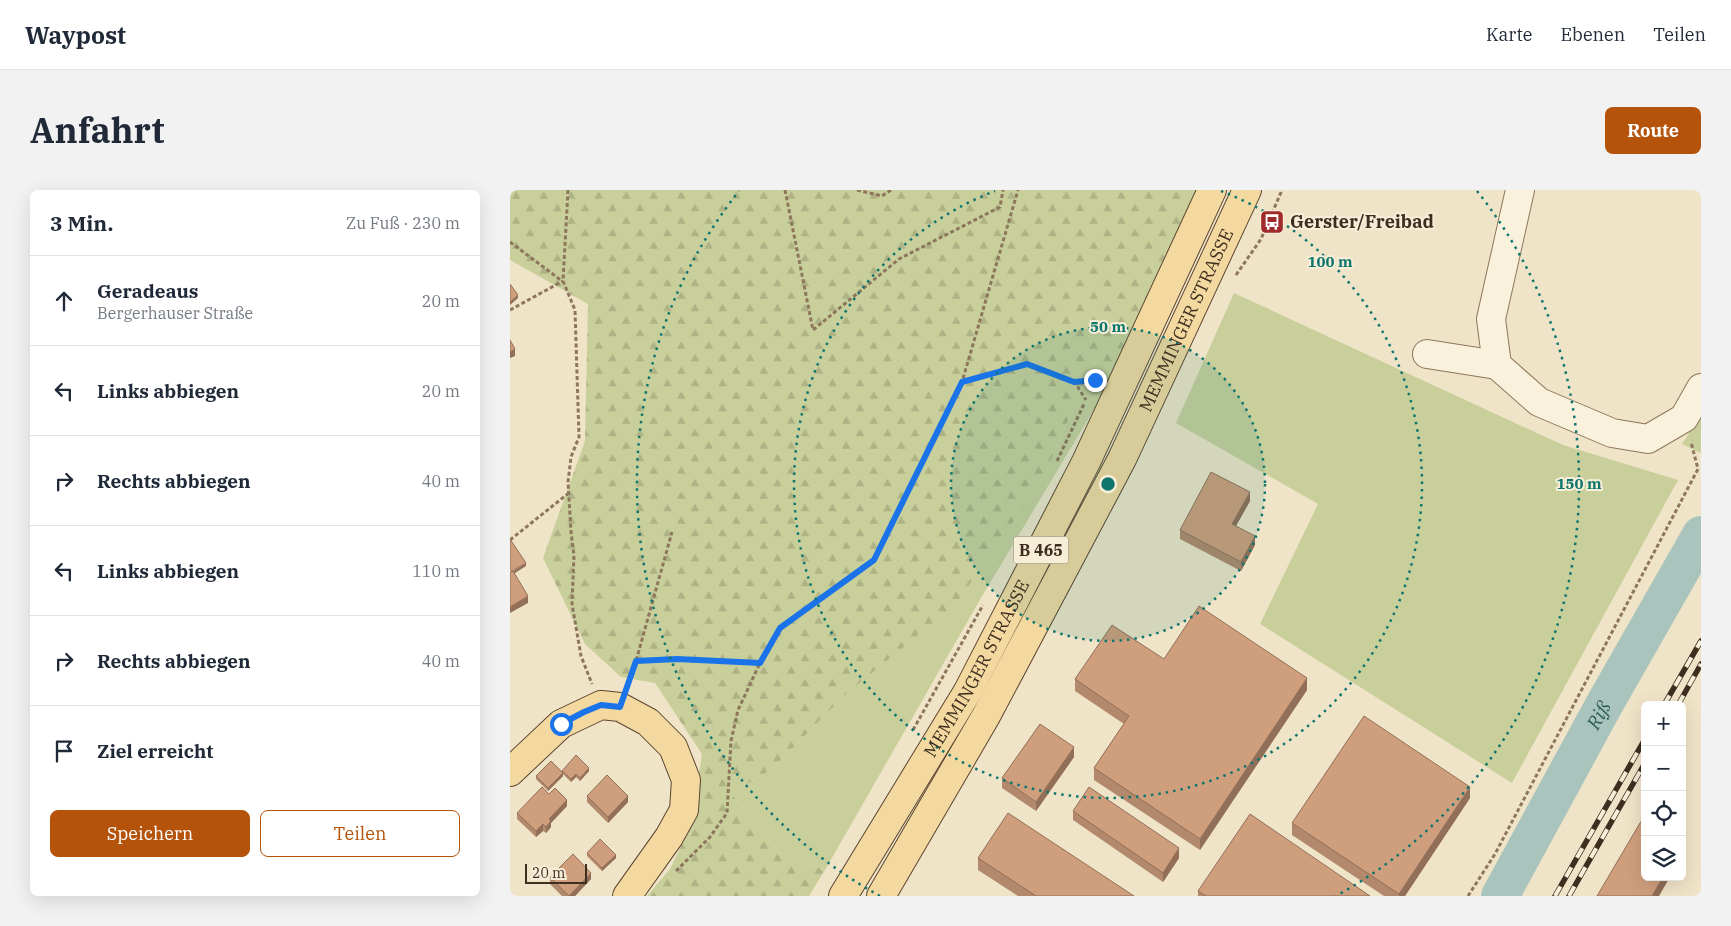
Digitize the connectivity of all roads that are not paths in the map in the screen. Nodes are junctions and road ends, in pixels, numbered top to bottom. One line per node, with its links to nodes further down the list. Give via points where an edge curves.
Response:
1 (1212, 190): 9 (main road, MEMMINGER STRASSE / B 465, via 1086,462 968,691)
2 (1247, 190): 10 (main road, MEMMINGER STRASSE / B 465, via 1122,459 986,716)
3 (1520, 190): 5 (lane, via 1491,319)
4 (1427, 354): 5 (lane)
5 (1497, 364): 6 (lane, via 1540,402 1612,433 1648,439 1684,418)
6 (1701, 388)
7 (510, 772): 8 (main road, via 561,724 584,712 610,706 648,722 674,747 686,780 684,810)
8 (627, 896)
9 (843, 896)
10 (880, 896)

